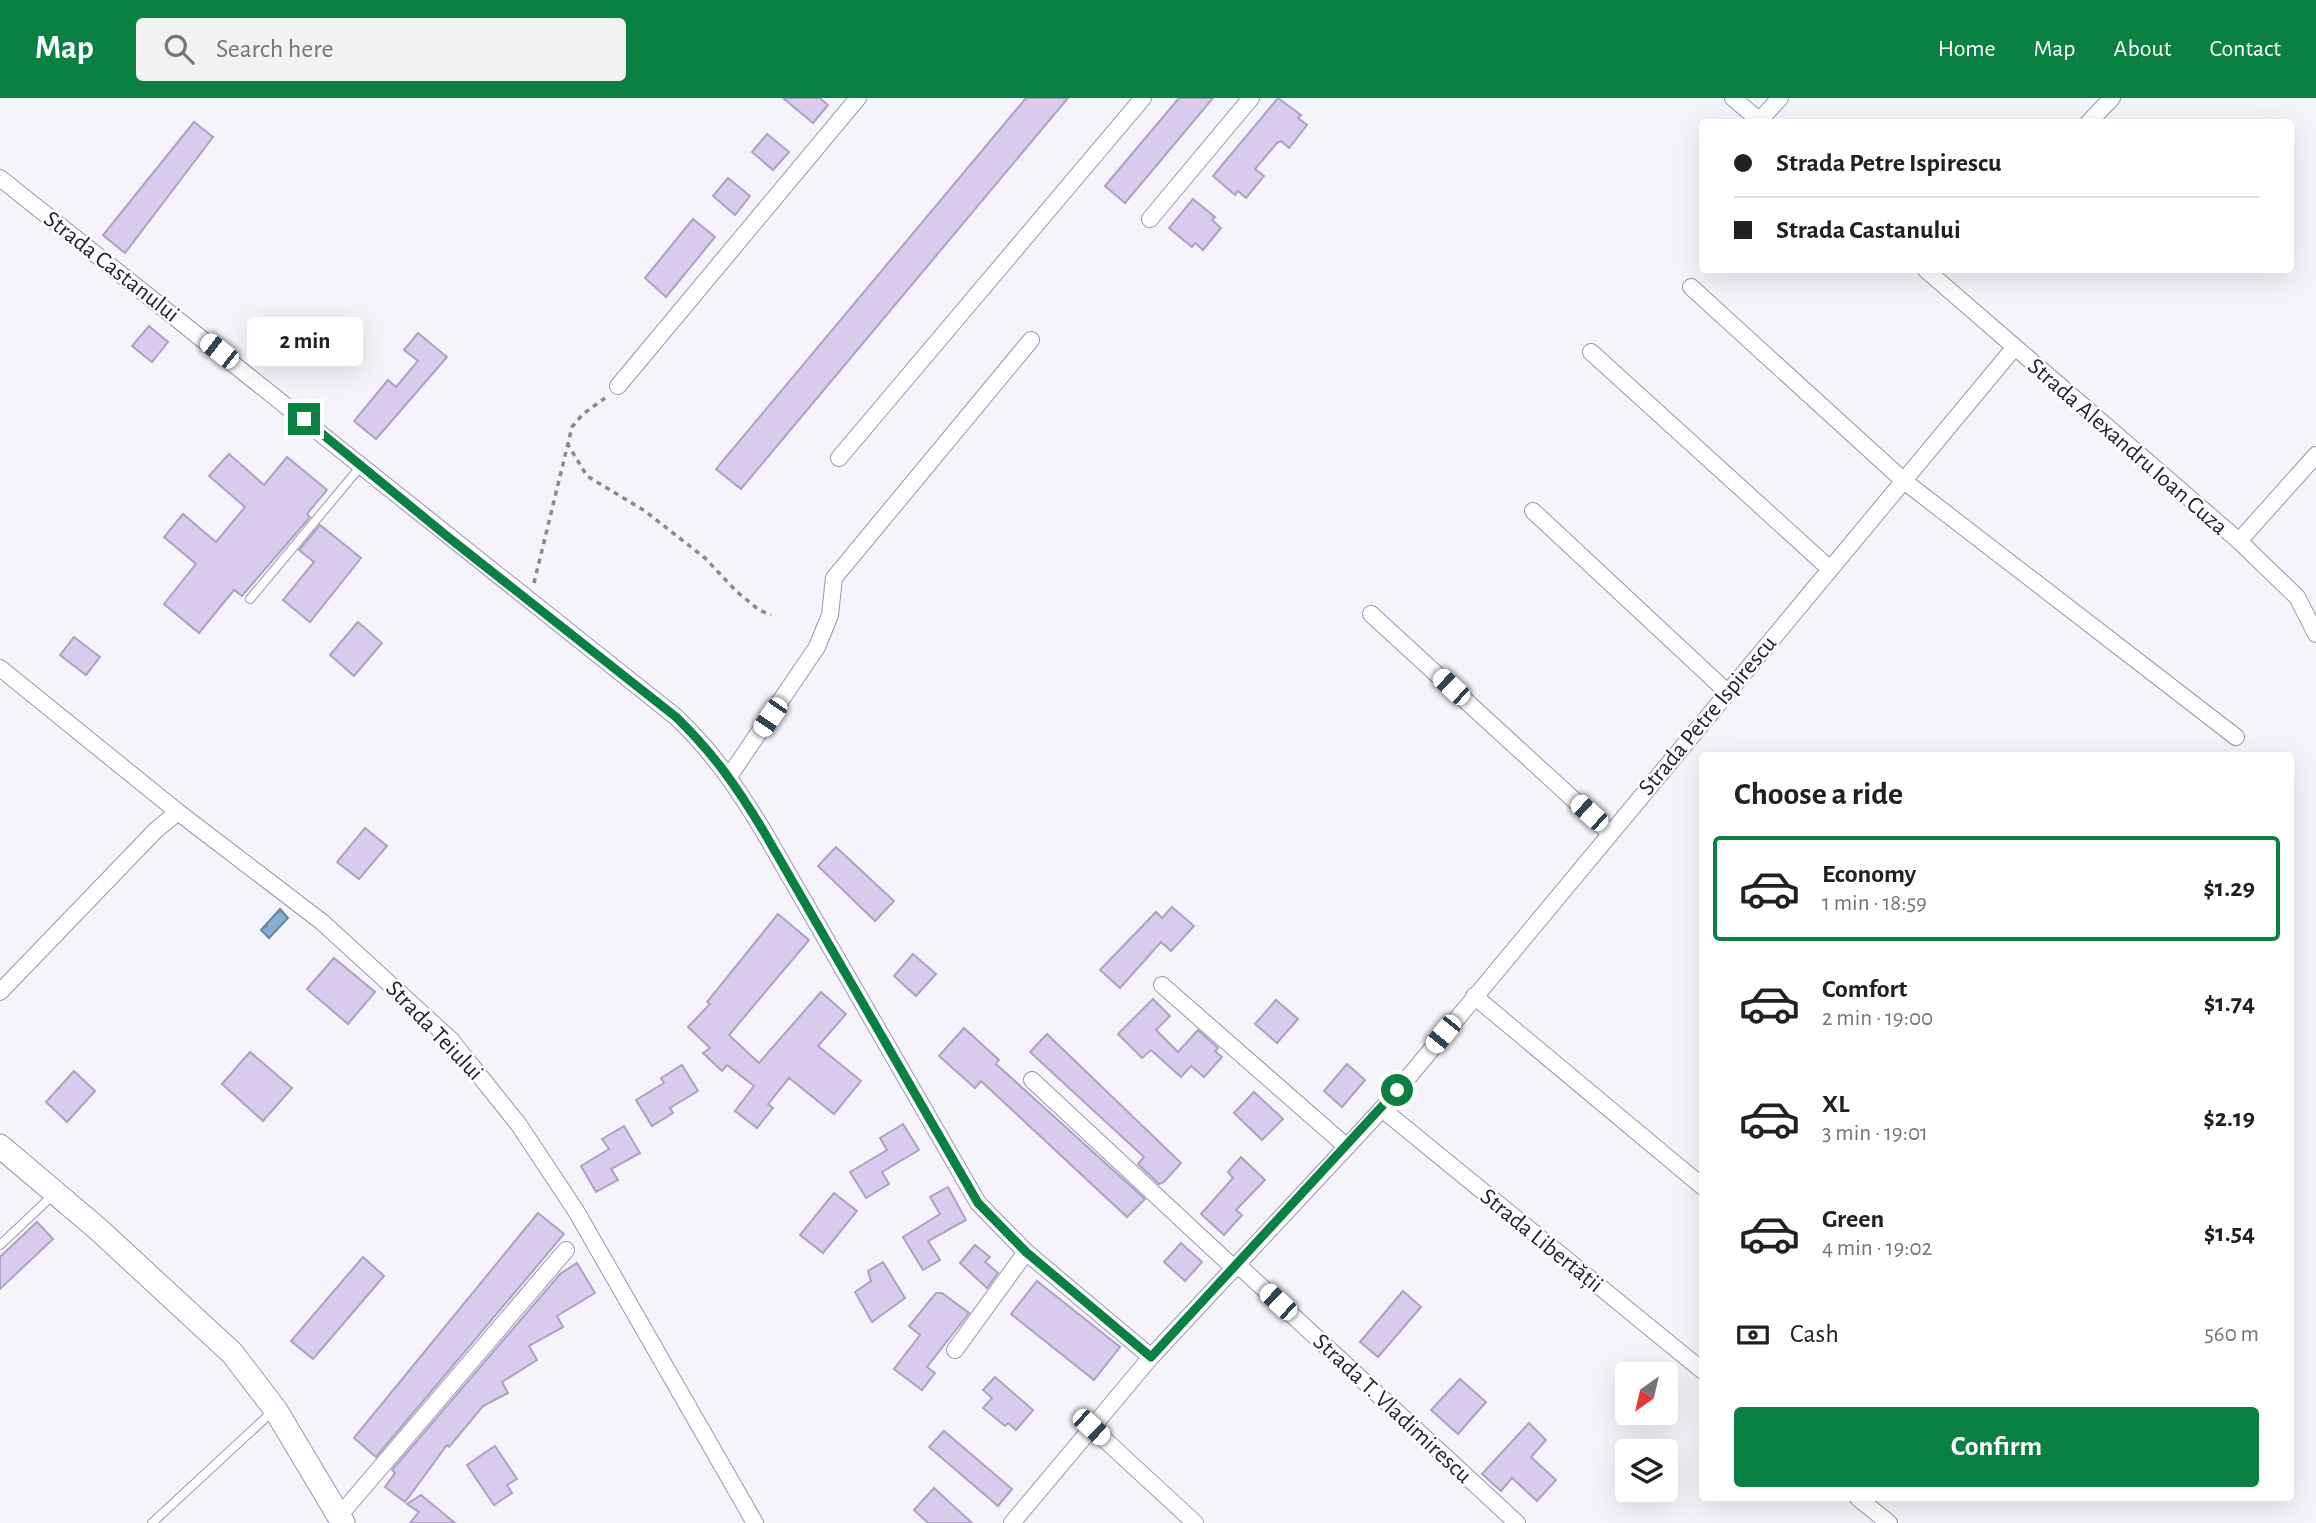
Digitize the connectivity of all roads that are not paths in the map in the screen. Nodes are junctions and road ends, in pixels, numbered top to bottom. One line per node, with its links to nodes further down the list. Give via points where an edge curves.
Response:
1 (858, 98): 19 (street)
2 (1143, 98): 21 (street)
3 (1251, 98): 11 (street)
4 (1733, 98): 7 (street)
5 (1780, 98): 8 (street)
6 (2112, 98): 9 (street)
7 (1757, 119)
8 (1762, 119)
9 (2092, 119)
10 (0, 178): 22 (street, Strada Castanului)
11 (1150, 219)
12 (1930, 273): 14 (street, Strada Alexandru Ioan Cuza)
13 (1949, 273): 14 (street)
14 (1940, 282): 17 (street, Strada Alexandru Ioan Cuza)
15 (1691, 287): 23 (street)
16 (1031, 340): 33 (street, via 839,570 817,648)
17 (2014, 348): 23 (street, Strada Petre Ispirescu); 25 (street, Strada Alexandru Ioan Cuza)
18 (1591, 352): 26 (street)
19 (618, 386)
20 (2316, 454): 25 (street)
21 (839, 458)
22 (361, 466): 27 (lane); 33 (street, Strada Castanului, via 676,717)
23 (1904, 481): 26 (street, Strada Petre Ispirescu); 32 (street)
24 (1534, 511): 31 (street)
25 (2239, 541): 29 (street, Strada Alexandru Ioan Cuza, via 2297,597)
26 (1830, 569): 31 (street, Strada Petre Ispirescu)
27 (250, 599)
28 (1371, 614): 35 (street)
29 (2316, 634)
30 (0, 668): 34 (street, Strada Teiului)
31 (1726, 691): 35 (street, Strada Petre Ispirescu)
32 (2236, 737)
33 (730, 775): 47 (street, Strada Castanului, via 978,1203)
34 (178, 813): 37 (street, via 156,830); 57 (street, Strada Teiului, via 322,922 412,1002 480,1075 576,1210)
35 (1609, 832): 38 (street, Strada Petre Ispirescu)
36 (1162, 985): 42 (street)
37 (0, 992)
38 (1474, 996): 40 (street, Strada Petre Ispirescu); 43 (street)
39 (1031, 1080): 48 (street, Strada T. Vladimirescu)
40 (1381, 1109): 42 (street, Strada Petre Ispirescu); 51 (street, Strada Libertății)
41 (0, 1146): 44 (main road)
42 (1347, 1147): 48 (street, Strada Petre Ispirescu)
43 (1699, 1183)
44 (55, 1193): 45 (lane); 52 (main road, via 209,1330)
45 (0, 1245)
46 (566, 1250): 55 (street)
47 (1026, 1252): 49 (street); 50 (street, Strada Castanului)
48 (1237, 1267): 50 (street, Strada Petre Ispirescu); 60 (street, Strada T. Vladimirescu)
49 (955, 1350)
50 (1151, 1357): 53 (street, Strada Petre Ispirescu)
51 (1699, 1368)
52 (275, 1409): 55 (main road); 56 (lane)
53 (1091, 1427): 58 (street, Strada Petre Ispirescu); 59 (street)
54 (1862, 1501): 61 (street)
55 (341, 1520)
56 (152, 1523)
57 (755, 1523)
58 (1012, 1523)
59 (1195, 1523)
60 (1517, 1523)
61 (1889, 1523)

